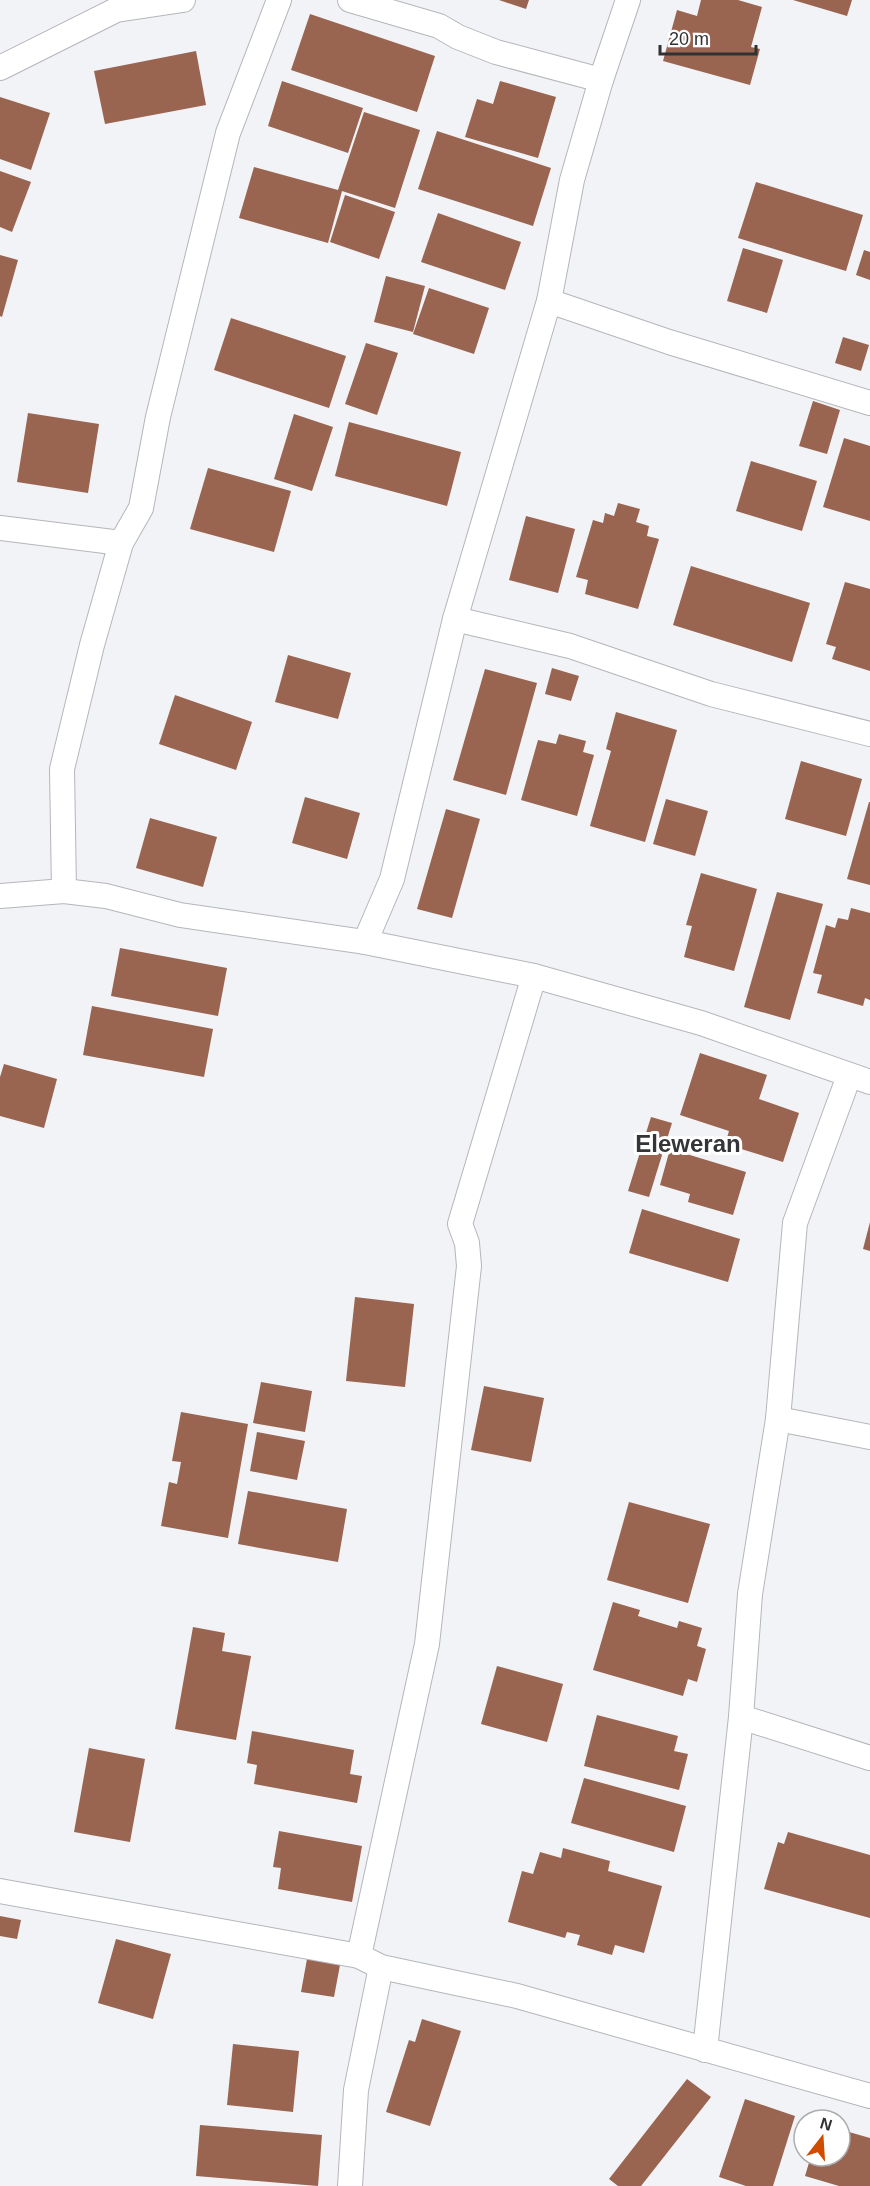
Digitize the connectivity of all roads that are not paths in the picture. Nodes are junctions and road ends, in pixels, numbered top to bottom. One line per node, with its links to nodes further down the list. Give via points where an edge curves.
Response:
1 (183, 0): 5 (street, via 116,10)
2 (279, 0): 10 (street, via 228,133 158,417 141,508)
3 (350, 0): 6 (street, via 439,26 496,52)
4 (628, 0): 6 (street)
5 (0, 68)
6 (601, 80): 7 (street, via 572,180)
7 (549, 301): 8 (street); 11 (street)
8 (870, 403)
9 (0, 528): 10 (street)
10 (121, 543): 13 (street, via 62,769)
11 (455, 619): 12 (street, via 570,646 711,694); 15 (street, via 392,879)
12 (870, 734)
13 (64, 891): 14 (street); 15 (street, via 106,896 180,915)
14 (0, 896)
15 (366, 942): 16 (street)
16 (534, 976): 17 (street, via 701,1023); 23 (street, via 460,1224 469,1266 427,1644)
17 (859, 1079): 18 (street, via 795,1223)
18 (778, 1419): 19 (street); 20 (street, via 750,1594)
19 (870, 1437)
20 (741, 1717): 21 (street); 25 (street)
21 (870, 1758)
22 (0, 1891): 23 (street)
23 (359, 1956): 24 (street)
24 (381, 1967): 25 (street, via 517,1996); 27 (street, via 356,2090)
25 (705, 2050): 26 (street)
26 (870, 2096)
27 (350, 2186)

